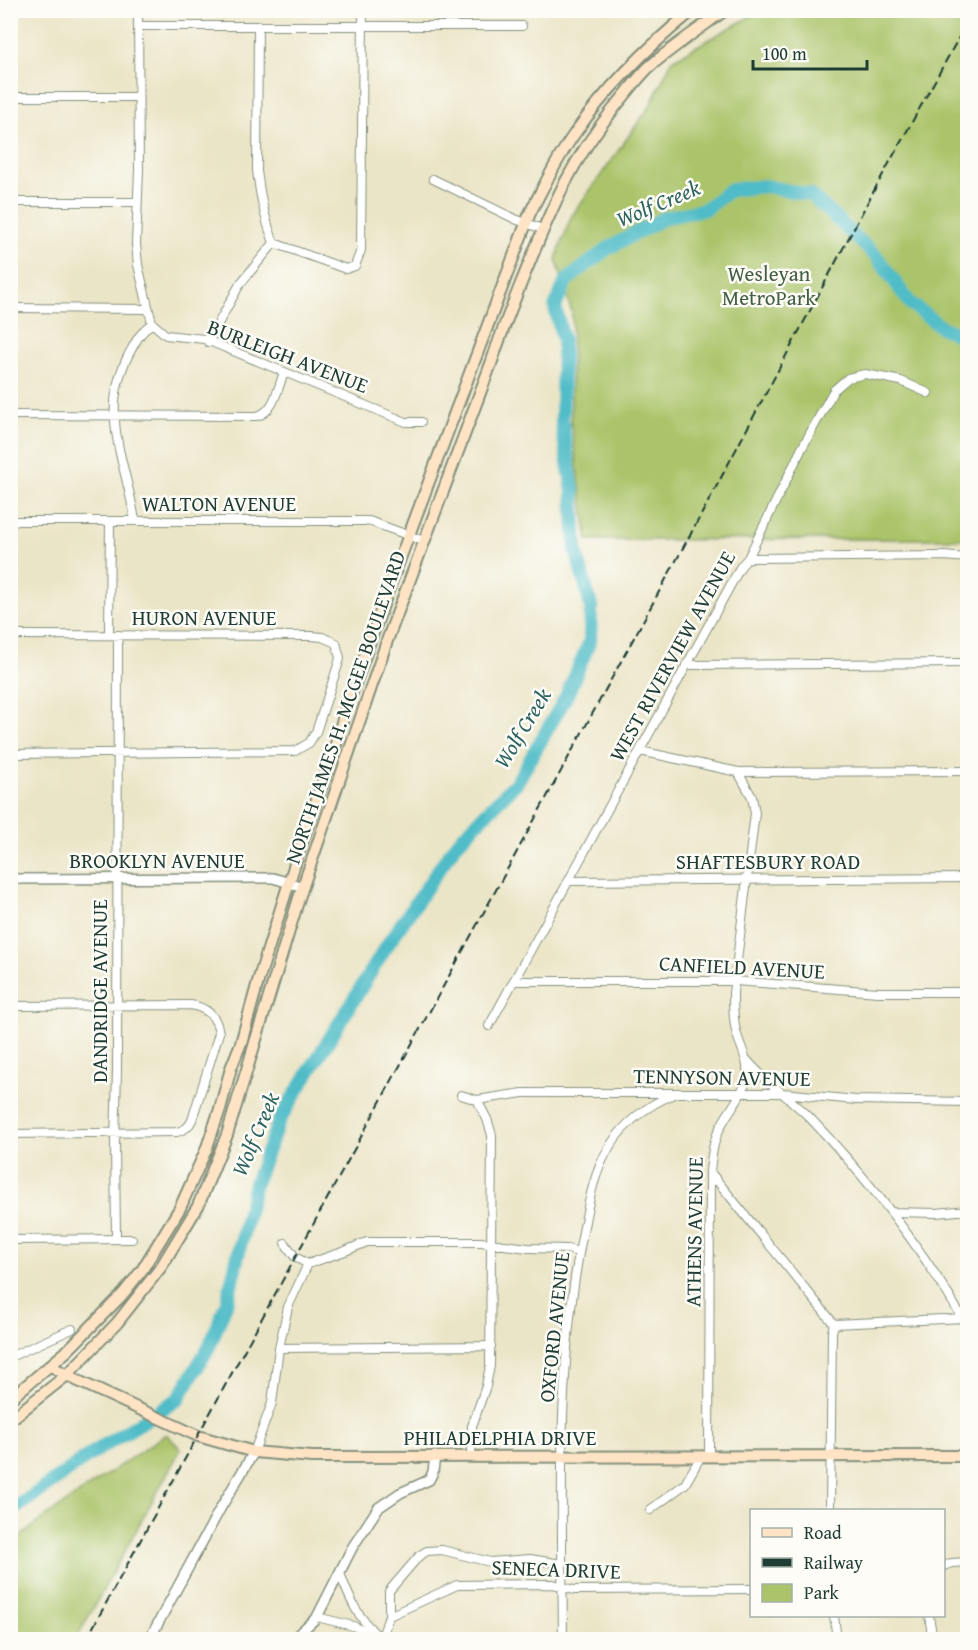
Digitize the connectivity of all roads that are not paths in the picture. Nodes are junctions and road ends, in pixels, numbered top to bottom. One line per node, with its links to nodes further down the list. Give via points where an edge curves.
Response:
1 (138, 10): 5 (street)
2 (363, 10): 7 (street)
3 (693, 10): 14 (main road, NORTH JAMES H. MCGEE BOULEVARD, via 638,58 575,132)
4 (725, 10): 15 (main road, NORTH JAMES H. MCGEE BOULEVARD, via 670,50 636,81 581,153)
5 (138, 26): 6 (street); 10 (street)
6 (258, 26): 7 (street); 16 (street, via 258,171 263,209)
7 (363, 26): 8 (street); 16 (street, via 361,250 355,266 337,268)
8 (522, 26)
9 (10, 97): 10 (street)
10 (137, 97): 13 (street)
11 (433, 179): 14 (street)
12 (10, 202): 13 (street)
13 (137, 202): 18 (street, via 137,254)
14 (527, 224): 15 (street); 29 (main road, NORTH JAMES H. MCGEE BOULEVARD)
15 (542, 229): 30 (main road, NORTH JAMES H. MCGEE BOULEVARD)
16 (274, 243): 20 (street, via 240,284)
17 (10, 308): 18 (street)
18 (148, 309): 19 (street)
19 (152, 323): 20 (street, BURLEIGH AVENUE, via 166,334); 24 (street, via 143,329 123,365)
20 (208, 342): 21 (street, BURLEIGH AVENUE)
21 (284, 373): 24 (street, via 271,406 257,416); 25 (street, BURLEIGH AVENUE, via 406,422)
22 (928, 393): 31 (street, WEST RIVERVIEW AVENUE, via 901,381 865,374 848,378 834,390)
23 (10, 415): 24 (street)
24 (113, 415): 28 (street)
25 (421, 422)
26 (10, 521): 27 (street, WALTON AVENUE)
27 (110, 521): 28 (street, WALTON AVENUE); 34 (street)
28 (135, 521): 29 (street, WALTON AVENUE, via 369,521)
29 (409, 536): 30 (street, WALTON AVENUE); 48 (main road, NORTH JAMES H. MCGEE BOULEVARD, via 344,715)
30 (424, 541): 49 (main road, NORTH JAMES H. MCGEE BOULEVARD)
31 (748, 558): 32 (street); 37 (street, WEST RIVERVIEW AVENUE)
32 (968, 558)
33 (10, 635): 34 (street, HURON AVENUE)
34 (109, 635): 35 (street, HURON AVENUE)
35 (118, 635): 39 (street, DANDRIDGE AVENUE); 39 (street, HURON AVENUE, via 322,637 336,643 340,658 313,737 295,751)
36 (968, 663): 37 (street)
37 (687, 665): 38 (street, WEST RIVERVIEW AVENUE)
38 (640, 751): 42 (street); 47 (street, WEST RIVERVIEW AVENUE)
39 (118, 753): 40 (street); 43 (street, DANDRIDGE AVENUE)
40 (10, 754)
41 (968, 771): 42 (street)
42 (738, 772): 46 (street, ATHENS AVENUE, via 752,797 755,813)
43 (118, 878): 45 (street, BROOKLYN AVENUE); 48 (street, BROOKLYN AVENUE, via 273,878); 53 (street, DANDRIDGE AVENUE)
44 (968, 878): 46 (street, SHAFTESBURY ROAD)
45 (10, 879)
46 (748, 879): 47 (street, SHAFTESBURY ROAD); 51 (street, ATHENS AVENUE)
47 (569, 881): 50 (street, WEST RIVERVIEW AVENUE)
48 (290, 882): 49 (street, BROOKLYN AVENUE); 82 (main road, NORTH JAMES H. MCGEE BOULEVARD, via 215,1126 180,1208 123,1294)
49 (303, 887): 83 (main road, NORTH JAMES H. MCGEE BOULEVARD, via 227,1135 198,1206 141,1295)
50 (514, 981): 51 (street, CANFIELD AVENUE); 55 (street, WEST RIVERVIEW AVENUE)
51 (735, 981): 52 (street, CANFIELD AVENUE, via 878,992); 56 (street, ATHENS AVENUE, via 734,1019)
52 (968, 992)
53 (117, 1005): 54 (street); 63 (street, DANDRIDGE AVENUE); 63 (street, via 204,1008 218,1027 218,1040 192,1120 185,1129)
54 (10, 1006)
55 (489, 1026)
56 (746, 1059): 58 (street); 59 (street, ATHENS AVENUE, via 746,1080)
57 (676, 1093): 59 (street, TENNYSON AVENUE); 61 (street, TENNYSON AVENUE, via 523,1093); 73 (street, OXFORD AVENUE, via 657,1101 635,1118 610,1145 596,1177)
58 (783, 1093): 59 (street, TENNYSON AVENUE); 62 (street, TENNYSON AVENUE, via 856,1100); 67 (street)
59 (740, 1094): 65 (street, ATHENS AVENUE, via 716,1138)
60 (462, 1095): 61 (street)
61 (477, 1100): 72 (street, via 492,1135)
62 (968, 1102)
63 (116, 1133): 64 (street); 68 (street, DANDRIDGE AVENUE)
64 (10, 1134)
65 (710, 1171): 76 (street); 91 (street, ATHENS AVENUE)
66 (968, 1210): 67 (street)
67 (891, 1212): 75 (street)
68 (116, 1239): 69 (street); 70 (street)
69 (132, 1239)
70 (10, 1240)
71 (285, 1243): 74 (street, via 295,1257)
72 (492, 1244): 73 (street); 74 (street, via 367,1242); 79 (street)
73 (579, 1252): 89 (street, OXFORD AVENUE, via 565,1360)
74 (308, 1264): 80 (street, via 288,1307)
75 (965, 1318): 76 (street); 77 (street)
76 (834, 1324): 92 (street)
77 (968, 1328)
78 (72, 1329): 81 (street)
79 (491, 1347): 80 (street); 88 (street, via 486,1386 472,1426)
80 (279, 1348): 86 (street, via 272,1403)
81 (10, 1357)
82 (51, 1366): 83 (main road, PHILADELPHIA DRIVE); 84 (main road, NORTH JAMES H. MCGEE BOULEVARD)
83 (67, 1375): 85 (main road, NORTH JAMES H. MCGEE BOULEVARD); 86 (main road, PHILADELPHIA DRIVE, via 198,1436)
84 (10, 1399)
85 (10, 1420)
86 (254, 1452): 87 (main road, PHILADELPHIA DRIVE, via 312,1457); 106 (street)
87 (435, 1456): 88 (main road, PHILADELPHIA DRIVE); 98 (street, via 429,1480 378,1508)
88 (471, 1456): 89 (main road, PHILADELPHIA DRIVE)
89 (562, 1456): 91 (main road, PHILADELPHIA DRIVE); 96 (street, OXFORD AVENUE)
90 (968, 1456): 92 (main road, PHILADELPHIA DRIVE)
91 (704, 1457): 92 (main road, PHILADELPHIA DRIVE); 94 (street, via 685,1484)
92 (831, 1457): 93 (street)
93 (831, 1509)
94 (650, 1510)
95 (968, 1562): 97 (street)
96 (562, 1564): 99 (street, OXFORD AVENUE); 101 (street, via 530,1558 490,1562 427,1551 389,1591)
97 (945, 1566)
98 (340, 1573): 102 (street); 105 (street, via 357,1613)
99 (562, 1587): 100 (street, SENECA DRIVE); 101 (street, SENECA DRIVE, via 457,1585); 108 (street, OXFORD AVENUE)
100 (750, 1588)
101 (389, 1616): 105 (street)
102 (317, 1617): 105 (street, via 353,1626); 107 (street)
103 (834, 1617): 109 (street)
104 (929, 1617): 110 (street)
105 (380, 1639)
106 (149, 1640)
107 (292, 1640)
108 (563, 1640)
109 (837, 1640)
110 (933, 1640)

